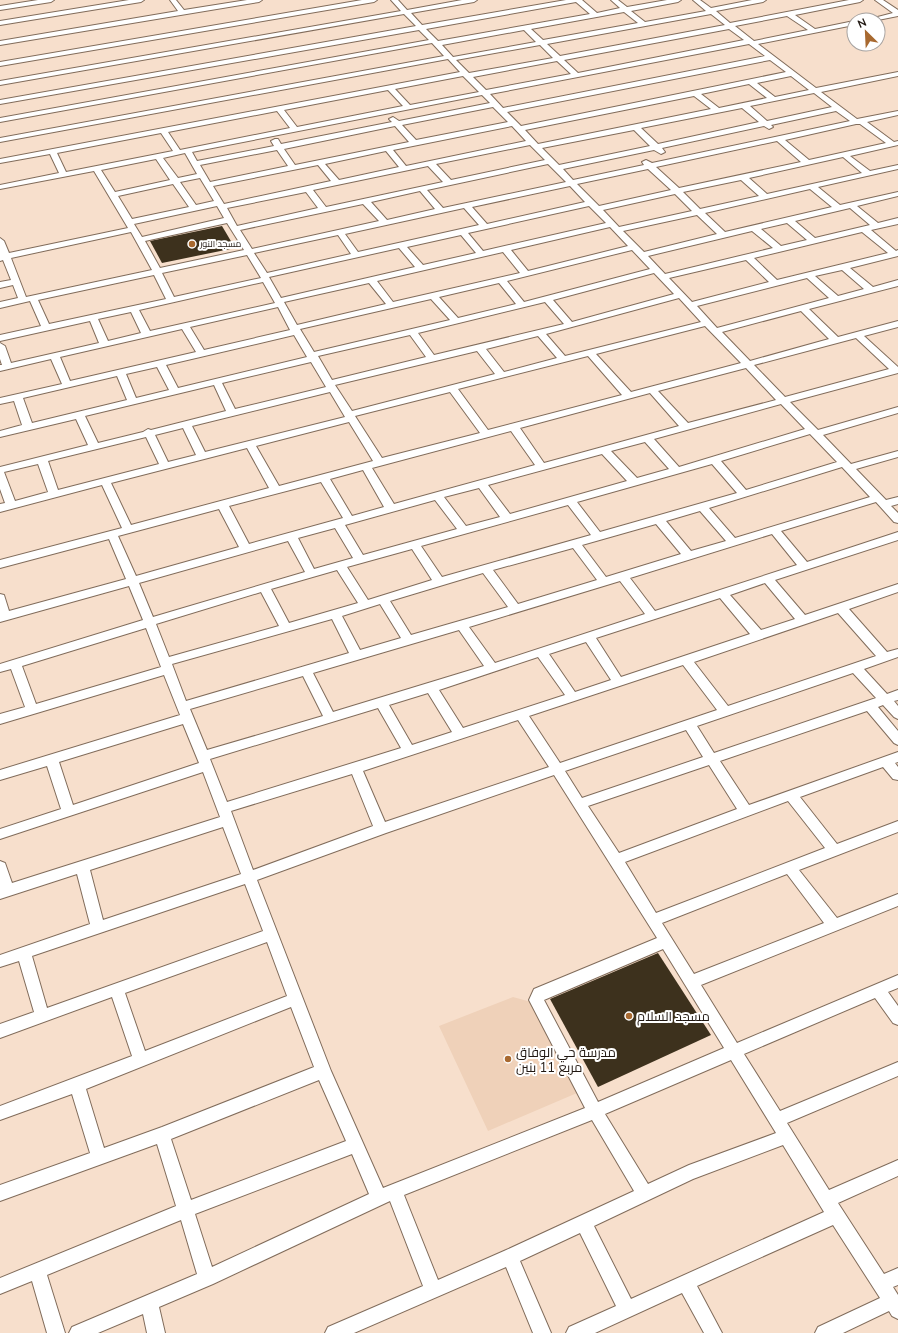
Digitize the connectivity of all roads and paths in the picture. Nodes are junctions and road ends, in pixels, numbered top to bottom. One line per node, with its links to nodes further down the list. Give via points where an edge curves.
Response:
1 (51, 0): 16 (street)
2 (94, 0): 32 (street)
3 (141, 0): 32 (street)
4 (173, 0): 26 (street)
5 (258, 0): 30 (street)
6 (374, 0): 37 (street)
7 (394, 0): 25 (street)
8 (474, 0): 17 (street)
9 (578, 0): 21 (street); 31 (street)
10 (614, 0): 23 (street)
11 (678, 0): 23 (street)
12 (696, 0): 24 (street)
13 (763, 0): 24 (street)
14 (860, 0): 18 (street)
15 (878, 0): 27 (street)
16 (37, 1): 19 (street)
17 (465, 2): 20 (street); 25 (street)
18 (840, 2): 29 (street, via 813,6)
19 (16, 3): 22 (street)
20 (471, 7)
21 (526, 7): 28 (street); 46 (street)
22 (0, 8)
23 (626, 10): 31 (street); 40 (street)
24 (711, 11): 40 (street); 41 (street)
25 (405, 12): 37 (street); 46 (street)
26 (183, 13): 32 (street); 34 (street)
27 (898, 13): 33 (street)
28 (535, 14)
29 (789, 14): 41 (street); 48 (street)
30 (231, 15): 34 (street); 34 (street); 44 (street)
31 (596, 15): 39 (street)
32 (103, 16): 43 (street); 45 (street)
33 (886, 16)
34 (212, 18): 58 (street)
35 (541, 19): 39 (street)
36 (300, 22): 37 (street); 37 (street); 44 (street); 44 (street)
37 (327, 22): 46 (street); 55 (street)
38 (0, 23): 45 (street)
39 (547, 24): 47 (street)
40 (644, 25): 49 (street)
41 (731, 25): 51 (street); 53 (street)
42 (846, 25): 48 (street)
43 (98, 27): 45 (street); 50 (street)
44 (270, 27): 59 (street)
45 (30, 28): 56 (street)
46 (421, 28): 52 (street)
47 (526, 28): 52 (street); 54 (street)
48 (814, 31): 53 (street)
49 (621, 38): 51 (street); 57 (street); 57 (street)
50 (107, 40): 58 (street); 65 (street)
51 (658, 40): 60 (street)
52 (435, 42): 63 (street); 69 (street)
53 (753, 42): 60 (street); 61 (street)
54 (543, 43): 57 (street); 63 (street); 64 (street)
55 (319, 46): 62 (street); 66 (street)
56 (3, 47): 68 (street)
57 (571, 47): 64 (street)
58 (150, 48): 59 (street); 73 (street)
59 (237, 50): 62 (street); 72 (street)
60 (678, 55): 67 (street)
61 (772, 57): 75 (street); 76 (street)
62 (294, 58): 66 (street); 82 (street)
63 (450, 58): 69 (street); 77 (street)
64 (559, 58): 77 (street); 79 (street)
65 (79, 60): 71 (street); 71 (street); 73 (street)
66 (331, 60): 69 (street)
67 (648, 61): 74 (street); 80 (street)
68 (10, 62): 70 (street); 71 (street)
69 (368, 62): 85 (street)
70 (0, 64)
71 (44, 66): 88 (street)
72 (235, 69): 81 (street); 81 (street); 82 (street)
73 (126, 70): 81 (street); 94 (street)
74 (594, 72): 79 (street); 89 (street)
75 (699, 72): 80 (street); 87 (street)
76 (793, 73): 83 (street); 90 (street)
77 (466, 74): 86 (street); 92 (street)
78 (898, 74): 90 (street)
79 (576, 75): 92 (street)
80 (669, 78): 89 (street)
81 (172, 80): 100 (street)
82 (260, 82): 91 (street); 107 (street)
83 (750, 82): 87 (street); 97 (street)
84 (0, 83): 88 (street)
85 (351, 85): 86 (street); 91 (street); 91 (street)
86 (389, 87): 105 (street)
87 (719, 88): 93 (street)
88 (22, 89): 98 (street); 99 (street)
89 (614, 89): 95 (street)
90 (815, 90): 97 (street); 106 (street)
91 (318, 91): 104 (street)
92 (484, 93): 101 (street); 105 (street)
93 (695, 93): 96 (street); 108 (street)
94 (99, 94): 98 (street); 98 (street); 100 (street)
95 (577, 96): 109 (street); 114 (street)
96 (671, 98): 103 (street); 110 (street)
97 (773, 98): 102 (street)
98 (64, 99): 118 (street)
99 (0, 102)
100 (147, 103): 113 (street); 124 (street)
101 (495, 104): 109 (street); 119 (street)
102 (744, 104): 108 (street); 121 (street)
103 (631, 106): 114 (street); 120 (street)
104 (279, 108): 107 (street); 126 (street)
105 (408, 108): 111 (street)
106 (838, 108): 117 (street); 121 (street)
107 (222, 109): 113 (street); 113 (street)
108 (716, 110): 110 (street)
109 (502, 111): 122 (street)
110 (687, 111): 120 (street)
111 (387, 112): 116 (street); 119 (street)
112 (898, 113): 117 (street)
113 (195, 114): 125 (street)
114 (595, 114): 122 (street)
115 (0, 120): 118 (street)
116 (345, 120): 126 (street); 127 (street)
117 (859, 122): 130 (street); 133 (street)
118 (39, 123): 128 (street); 131 (street)
119 (398, 124): 127 (street); 132 (street)
120 (651, 124): 123 (street)
121 (765, 124): 130 (street); 137 (street)
122 (516, 126): 132 (street); 134 (street)
123 (636, 127): 134 (street); 137 (street)
124 (120, 128): 125 (street); 128 (street); 128 (street)
125 (163, 130): 139 (street)
126 (295, 130): 129 (street)
127 (356, 132): 135 (street)
128 (83, 135): 138 (street)
129 (271, 135): 135 (street); 139 (street)
130 (780, 138): 145 (street); 146 (street)
131 (0, 140)
132 (414, 143): 136 (street)
133 (895, 143): 141 (street)
134 (534, 145): 147 (street); 149 (street)
135 (279, 147): 148 (street); 152 (street)
136 (388, 148): 144 (street); 153 (street)
137 (656, 148): 140 (street); 145 (street)
138 (53, 152): 143 (street); 157 (street)
139 (183, 152): 142 (street); 148 (street)
140 (636, 152): 149 (street); 150 (street)
141 (843, 154): 146 (street); 156 (street)
142 (159, 157): 154 (street); 159 (street)
143 (0, 161)
144 (320, 162): 152 (street); 160 (street)
145 (672, 162): 150 (street)
146 (806, 162): 158 (street)
147 (430, 163): 153 (street); 161 (street)
148 (195, 164): 155 (street)
149 (554, 165): 161 (street); 162 (street)
150 (651, 166): 162 (street); 168 (street)
151 (898, 167): 156 (street)
152 (293, 168): 163 (street)
153 (404, 168): 160 (street)
154 (97, 169): 157 (street); 170 (street)
155 (202, 174): 159 (street); 163 (street)
156 (868, 174): 164 (street)
157 (64, 175): 165 (street)
158 (742, 176): 168 (street); 171 (street)
159 (175, 180): 170 (street); 177 (street)
160 (336, 182): 166 (street)
161 (448, 183): 167 (street)
162 (572, 183): 174 (street); 176 (street)
163 (208, 185): 173 (street)
164 (811, 186): 171 (street); 178 (street)
165 (0, 187)
166 (307, 188): 173 (street); 179 (street)
167 (422, 189): 172 (street); 180 (street)
168 (677, 191): 176 (street); 181 (street)
169 (898, 194): 175 (street)
170 (113, 195): 186 (street)
171 (766, 197): 181 (street)
172 (365, 201): 179 (street); 184 (street)
173 (219, 205): 177 (street); 185 (street)
174 (466, 205): 180 (street); 187 (street)
175 (851, 205): 178 (street); 188 (street)
176 (594, 206): 187 (street); 189 (street)
177 (194, 208): 186 (street)
178 (838, 208): 182 (street)
179 (323, 209): 185 (street)
180 (440, 210): 184 (street)
181 (699, 212): 189 (street); 194 (street)
182 (789, 220): 190 (street); 197 (street)
183 (898, 221): 188 (street)
184 (384, 222): 193 (street)
185 (232, 225): 196 (street); 202 (street)
186 (132, 226): 196 (street); 207 (street)
187 (484, 226): 192 (street)
188 (876, 226): 191 (street)
189 (614, 227): 199 (street); 200 (street)
190 (754, 228): 194 (street); 201 (street)
191 (864, 229): 197 (street); 203 (street)
192 (462, 231): 198 (street); 206 (street)
193 (340, 232): 202 (street); 204 (street)
194 (724, 236): 205 (street)
195 (0, 240): 207 (street)
196 (140, 240): 212 (street)
197 (814, 242): 201 (street)
198 (401, 245): 204 (street); 210 (street)
199 (634, 247): 205 (street); 213 (street)
200 (505, 249): 206 (street); 213 (street)
201 (780, 250): 208 (street)
202 (249, 252): 212 (street); 215 (street)
203 (896, 253): 209 (street)
204 (356, 254): 215 (street)
205 (641, 254): 211 (street)
206 (482, 255): 210 (street)
207 (3, 258): 219 (street)
208 (749, 258): 216 (street); 220 (street)
209 (843, 266): 214 (street); 223 (street)
210 (421, 268): 217 (street)
211 (656, 270): 216 (street); 227 (street)
212 (158, 271): 226 (street); 229 (street)
213 (526, 274): 218 (street)
214 (808, 275): 220 (street); 230 (street)
215 (265, 277): 229 (street); 231 (street)
216 (663, 277): 224 (street)
217 (372, 280): 231 (street); 234 (street)
218 (501, 280): 225 (street); 235 (street)
219 (15, 282): 222 (street); 228 (street)
220 (775, 283): 232 (street)
221 (898, 284): 223 (street)
222 (0, 285)
223 (871, 290): 230 (street)
224 (681, 295): 232 (street); 241 (street)
225 (433, 296): 234 (street); 239 (street)
226 (32, 298): 228 (street); 244 (street)
227 (547, 299): 235 (street); 241 (street)
228 (23, 300): 233 (street)
229 (171, 300): 236 (street)
230 (837, 300): 237 (street)
231 (280, 303): 243 (street); 245 (street)
232 (690, 304): 240 (street)
233 (0, 305)
234 (391, 305): 245 (street)
235 (522, 305): 239 (street)
236 (134, 308): 238 (street); 249 (street)
237 (803, 308): 246 (street); 252 (street)
238 (93, 318): 244 (street); 253 (street)
239 (456, 321): 247 (street)
240 (707, 323): 246 (street); 257 (street)
241 (570, 324): 248 (street)
242 (898, 324): 250 (street)
243 (185, 326): 249 (street); 256 (street)
244 (46, 328): 251 (street)
245 (296, 330): 256 (street); 259 (street)
246 (715, 331): 263 (street)
247 (412, 332): 259 (street); 260 (street)
248 (540, 333): 255 (street); 261 (street)
249 (147, 335): 253 (street)
250 (858, 335): 252 (street); 265 (street)
251 (0, 338)
252 (835, 340): 263 (street)
253 (105, 344): 258 (street)
254 (0, 346): 264 (street)
255 (480, 348): 260 (street); 267 (street)
256 (201, 353): 262 (street)
257 (590, 353): 261 (street); 274 (street)
258 (55, 357): 264 (street); 269 (street)
259 (313, 357): 268 (street); 270 (street)
260 (432, 359): 270 (street)
261 (562, 360): 267 (street)
262 (160, 363): 266 (street); 273 (street)
263 (747, 364): 272 (street); 276 (street)
264 (4, 368)
265 (897, 370): 276 (street)
266 (121, 373): 269 (street); 278 (street)
267 (501, 375): 271 (street)
268 (217, 382): 273 (street); 280 (street)
269 (67, 385): 275 (street)
270 (332, 386): 280 (street); 282 (street)
271 (452, 388): 282 (street); 290 (street)
272 (652, 390): 274 (street); 286 (street)
273 (175, 392): 278 (street)
274 (629, 396): 285 (street)
275 (18, 397): 277 (street); 284 (street)
276 (783, 400): 286 (street); 288 (street)
277 (0, 401)
278 (133, 402): 281 (street)
279 (898, 410): 288 (street)
280 (231, 412): 283 (street)
281 (80, 416): 284 (street); 293 (street)
282 (351, 416): 292 (street); 299 (street)
283 (186, 424): 287 (street); 296 (street)
284 (28, 427): 289 (street)
285 (514, 427): 290 (street); 303 (street)
286 (686, 427): 291 (street)
287 (148, 432): 293 (street); 300 (street)
288 (814, 432): 298 (street); 301 (street)
289 (0, 434)
290 (486, 434): 299 (street)
291 (647, 438): 294 (street); 305 (street)
292 (250, 444): 296 (street); 311 (street)
293 (94, 446): 297 (street)
294 (604, 450): 303 (street); 309 (street)
295 (898, 454): 301 (street)
296 (202, 456): 300 (street)
297 (42, 459): 304 (street); 312 (street)
298 (714, 460): 305 (street); 313 (street)
299 (380, 463): 302 (street)
300 (165, 465): 308 (street)
301 (846, 466): 313 (street); 317 (street)
302 (366, 467): 307 (street); 322 (street)
303 (542, 467): 310 (street)
304 (0, 470)
305 (676, 470): 309 (street)
306 (0, 474): 319 (street)
307 (324, 477): 311 (street); 326 (street)
308 (105, 481): 312 (street); 327 (street)
309 (634, 482): 315 (street)
310 (481, 483): 314 (street); 323 (street)
311 (275, 489): 318 (street)
312 (54, 494): 319 (street)
313 (744, 494): 320 (street)
314 (438, 496): 322 (street); 329 (street)
315 (570, 500): 323 (street); 332 (street)
316 (898, 500): 317 (street)
317 (881, 501): 325 (street); 328 (street)
318 (222, 504): 327 (street); 337 (street)
319 (11, 505): 321 (street)
320 (702, 507): 324 (street); 334 (street)
321 (0, 508)
322 (391, 509): 326 (street)
323 (507, 518): 329 (street)
324 (658, 519): 332 (street); 338 (street)
325 (898, 519)
326 (344, 521): 331 (street); 339 (street)
327 (128, 530): 330 (street)
328 (774, 530): 334 (street); 342 (street)
329 (464, 531): 336 (street)
330 (112, 534): 340 (street); 347 (street)
331 (291, 536): 337 (street); 344 (street)
332 (598, 536): 335 (street)
333 (898, 536): 342 (street)
334 (733, 542): 338 (street)
335 (575, 543): 343 (street); 349 (street)
336 (415, 545): 339 (street); 348 (street)
337 (246, 549): 347 (street)
338 (689, 556): 345 (street)
339 (360, 560): 341 (street)
340 (0, 564)
341 (340, 566): 344 (street); 355 (street)
342 (804, 566): 346 (street)
343 (486, 569): 348 (street); 357 (street)
344 (311, 574): 350 (street)
345 (622, 576): 349 (street); 359 (street)
346 (768, 579): 352 (street); 361 (street)
347 (134, 580): 360 (street); 362 (street)
348 (439, 582): 354 (street)
349 (604, 582): 357 (street)
350 (264, 587): 362 (street); 364 (street)
351 (898, 588): 356 (street)
352 (723, 594): 359 (street); 365 (street)
353 (0, 598): 360 (street)
354 (383, 600): 355 (street); 367 (street)
355 (365, 605): 358 (street)
356 (841, 608): 361 (street); 371 (street)
357 (516, 609): 363 (street)
358 (335, 614): 364 (street); 370 (street)
359 (653, 616): 366 (street)
360 (3, 617)
361 (803, 621): 365 (street)
362 (150, 622): 373 (street); 374 (street)
363 (462, 625): 367 (street); 376 (street)
364 (286, 628): 374 (street)
365 (758, 635): 372 (street)
366 (590, 638): 368 (street); 379 (street)
367 (408, 640): 370 (street)
368 (541, 652): 376 (street); 382 (street)
369 (898, 654): 371 (street)
370 (356, 655): 378 (street)
371 (885, 658): 377 (street)
372 (686, 660): 379 (street); 388 (street)
373 (15, 664): 375 (street); 386 (street)
374 (166, 666): 386 (street); 387 (street)
375 (0, 668)
376 (492, 668): 380 (street)
377 (856, 668): 383 (street); 388 (street)
378 (306, 672): 387 (street); 391 (street)
379 (618, 681): 382 (street)
380 (432, 688): 384 (street); 394 (street)
381 (898, 695): 383 (street)
382 (572, 696): 389 (street)
383 (885, 700): 385 (street); 390 (street)
384 (381, 703): 391 (street); 396 (street)
385 (868, 705): 395 (street); 397 (street)
386 (32, 709): 392 (street)
387 (184, 712): 399 (street); 400 (street)
388 (726, 712): 393 (street)
389 (521, 714): 394 (street); 402 (street)
390 (898, 714)
391 (330, 718): 400 (street)
392 (0, 719)
393 (689, 725): 397 (street); 402 (street)
394 (459, 733): 396 (street)
395 (898, 740)
396 (409, 750): 401 (street)
397 (711, 759): 406 (street); 408 (street)
398 (892, 760): 404 (street); 405 (street)
399 (52, 761): 403 (street); 407 (street)
400 (205, 761): 407 (street); 409 (street)
401 (356, 768): 409 (street); 411 (street)
402 (556, 770): 406 (street); 411 (street)
403 (0, 775)
404 (898, 775)
405 (791, 795): 408 (street); 413 (street)
406 (579, 804): 414 (street)
407 (68, 811): 412 (street)
408 (746, 811): 414 (street)
409 (225, 814): 416 (street); 418 (street)
410 (898, 826): 413 (street)
411 (381, 829): 418 (street)
412 (0, 834)
413 (834, 849): 417 (street)
414 (616, 860): 421 (street)
415 (0, 867): 419 (street)
416 (82, 867): 419 (street); 423 (street)
417 (789, 867): 421 (street); 422 (street)
418 (249, 877): 423 (street); 424 (street)
419 (3, 892)
420 (896, 904): 422 (street)
421 (653, 920): 425 (street)
422 (834, 925): 429 (street)
423 (98, 927): 426 (street)
424 (271, 934): 430 (street); 432 (street)
425 (666, 941): 429 (street); 441 (street, via 536,997)
426 (24, 953): 427 (street); 433 (street)
427 (0, 961)
428 (898, 981): 431 (street)
429 (691, 982): 436 (street)
430 (117, 989): 433 (street); 437 (street)
431 (877, 990): 434 (street); 436 (street)
432 (295, 1000): 437 (street); 439 (street)
433 (42, 1016): 435 (street)
434 (898, 1018)
435 (0, 1031)
436 (733, 1051): 441 (street); 443 (street)
437 (141, 1060): 440 (street)
438 (898, 1069): 443 (street)
439 (323, 1071): 444 (street); 446 (street)
440 (77, 1085): 442 (street); 447 (street)
441 (595, 1110): 450 (street); 451 (street)
442 (0, 1113)
443 (777, 1120): 445 (street)
444 (162, 1135): 447 (street); 453 (street)
445 (787, 1136): 450 (street); 452 (street)
446 (355, 1145): 451 (street); 453 (street)
447 (98, 1158): 449 (street)
448 (898, 1168): 452 (street)
449 (0, 1193)
450 (644, 1193): 455 (street)
451 (387, 1195): 459 (street); 463 (street)
452 (826, 1200): 454 (street)
453 (185, 1210): 457 (street); 459 (street)
454 (836, 1215): 460 (street); 461 (street)
455 (583, 1222): 456 (street); 466 (street)
456 (510, 1257): 463 (street); 472 (street)
457 (37, 1271): 462 (street); 468 (street)
458 (898, 1276): 461 (street)
459 (207, 1278): 464 (street)
460 (686, 1283): 466 (street); 474 (street)
461 (881, 1284): 465 (street)
462 (0, 1286)
463 (434, 1289): 467 (street)
464 (150, 1304): 469 (street); 470 (street)
465 (895, 1306): 475 (street)
466 (627, 1309): 473 (street)
467 (355, 1329): 471 (street)
468 (56, 1333)
469 (78, 1333)
470 (156, 1333)
471 (334, 1333)
472 (542, 1333)
473 (575, 1333)
474 (713, 1333)
475 (824, 1333)

